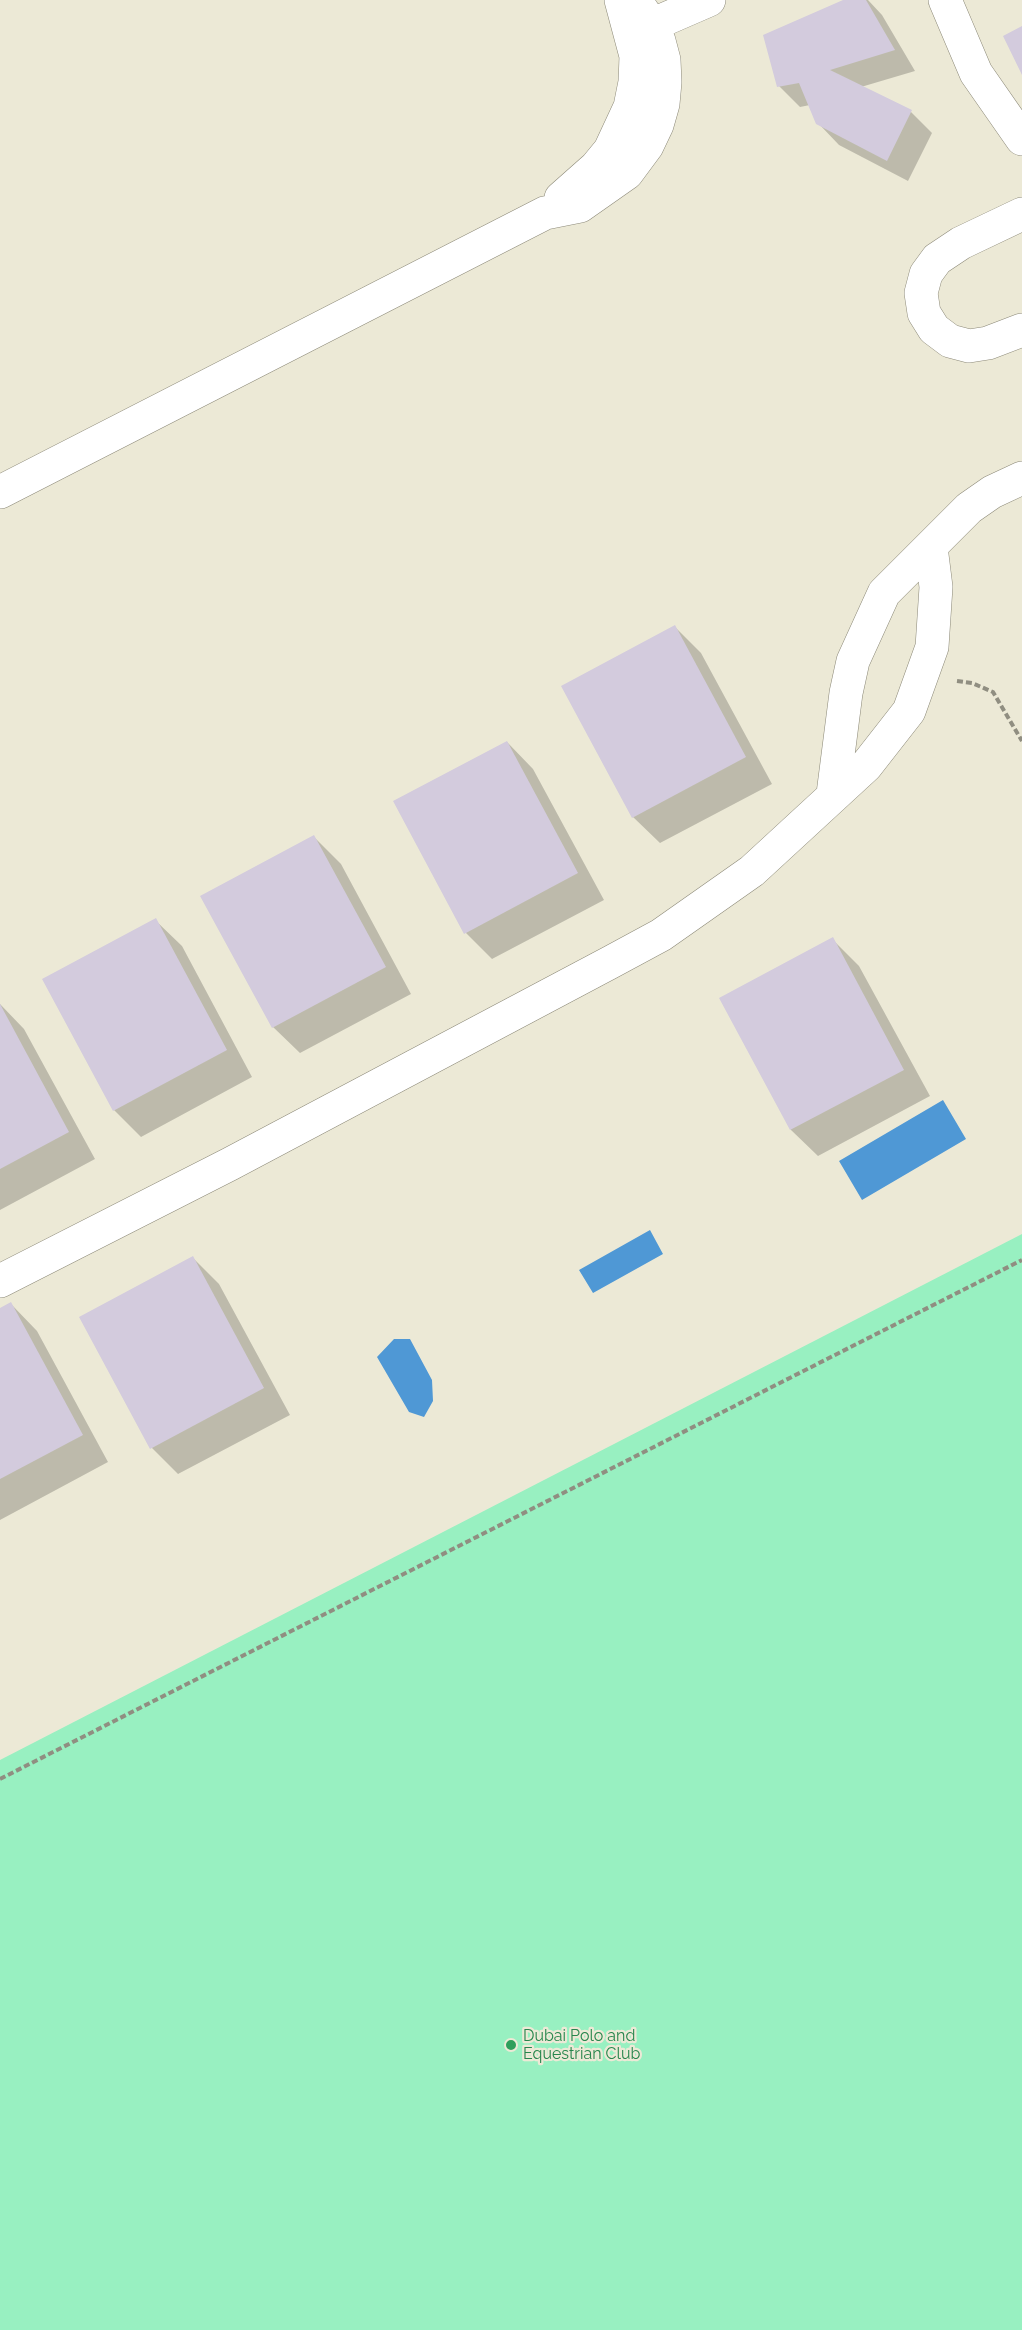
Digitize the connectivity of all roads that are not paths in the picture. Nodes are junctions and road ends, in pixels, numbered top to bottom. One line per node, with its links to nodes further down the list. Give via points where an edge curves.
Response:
1 (621, 0): 4 (street)
2 (709, 0): 4 (street)
3 (948, 1): 5 (street, via 976,74)
4 (639, 19): 9 (street, via 635,82 621,131 596,167 545,213)
5 (1022, 139)
6 (1022, 214): 7 (street, via 937,259 926,274 921,293 924,313 934,329 950,341 969,346 988,344)
7 (1022, 330)
8 (1022, 478): 10 (street, via 969,508)
9 (0, 492)
10 (931, 547): 11 (street, via 885,593 853,661); 11 (street, via 935,612 932,647 923,676 909,711 887,741 866,766)
11 (833, 794): 12 (street, via 752,871 661,935 230,1164)
12 (0, 1281)

